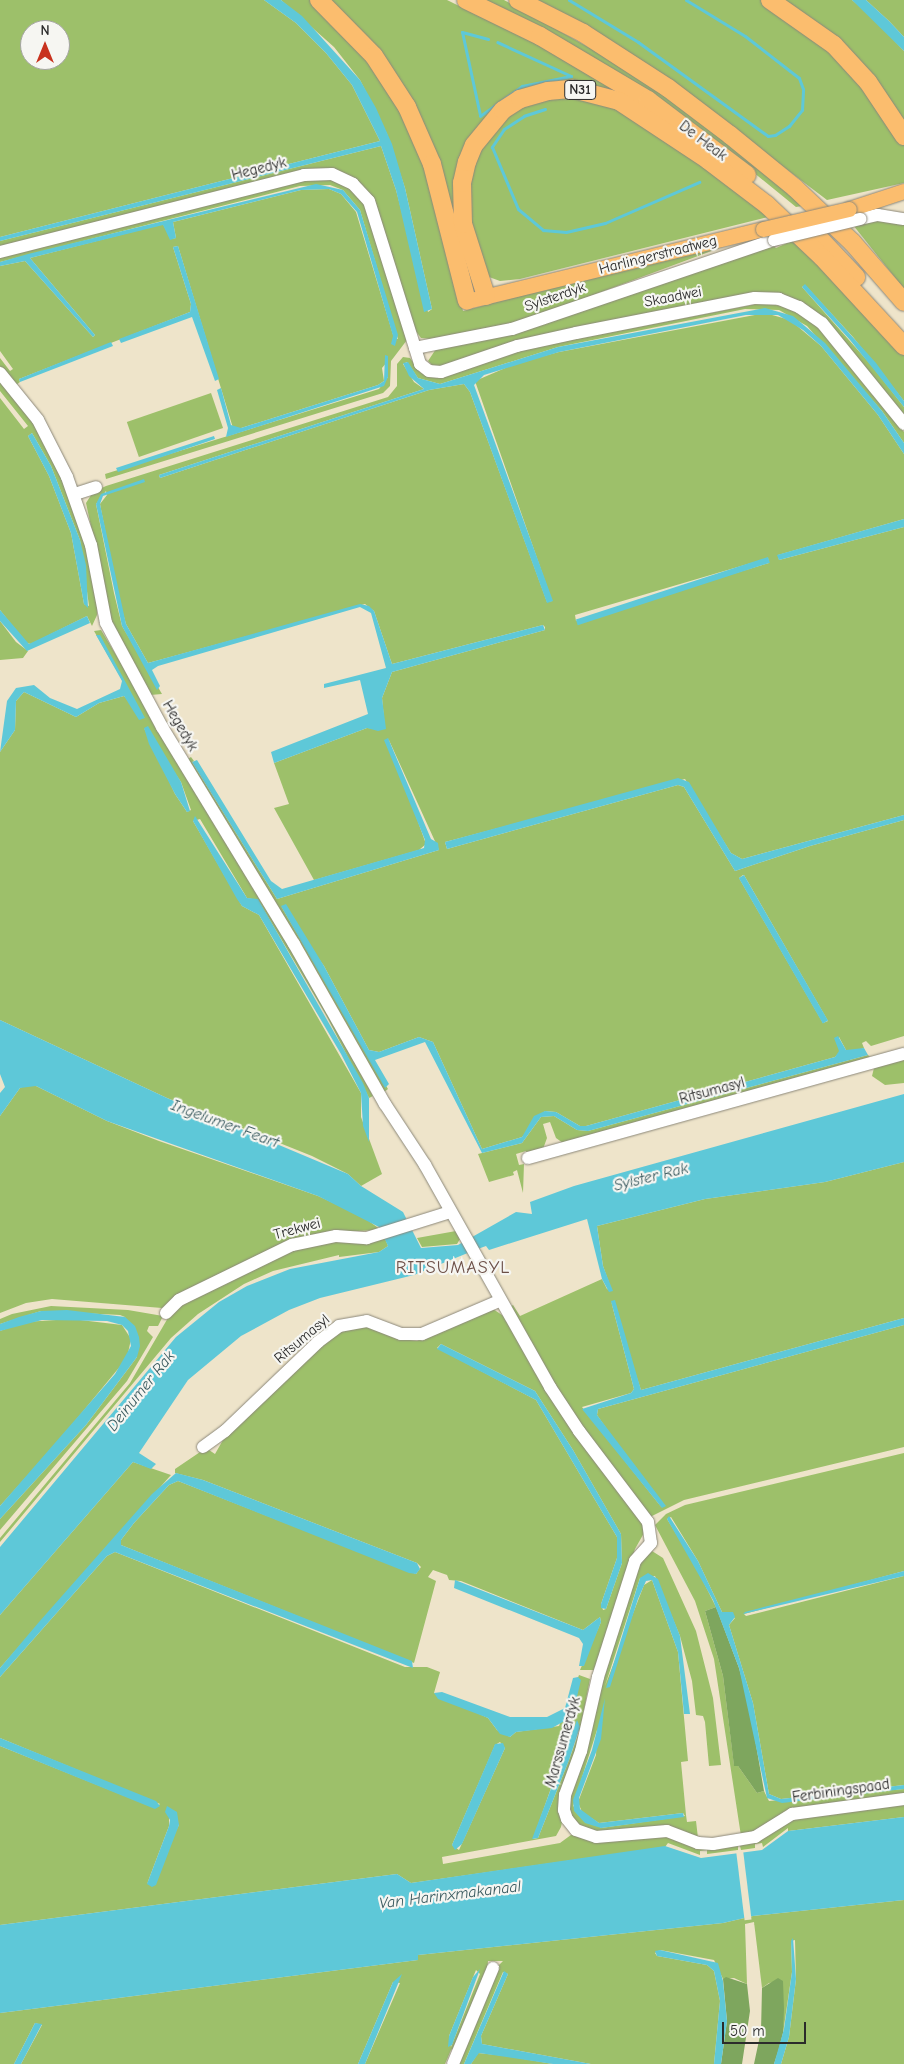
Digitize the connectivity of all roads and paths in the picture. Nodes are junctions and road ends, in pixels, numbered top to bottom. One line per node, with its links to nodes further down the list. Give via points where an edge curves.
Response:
1 (320, 0): 13 (highway, via 374,56 407,107 432,164)
2 (466, 0): 15 (highway, De Heak / N31, via 574,55 648,100 710,145 775,197 838,256)
3 (518, 0): 14 (highway, De Heak, via 583,33 668,88 730,135 795,188 852,242)
4 (770, 0): 5 (highway, via 834,45 868,82)
5 (904, 136)
6 (904, 191): 8 (main road, Harlingerstraatweg)
7 (904, 199): 8 (main road, Harlingerstraatweg)
8 (854, 214): 9 (street); 10 (main road, Harlingerstraatweg, bridge)
9 (904, 219)
10 (768, 234): 12 (main road, Harlingerstraatweg); 17 (street, Sylsterdyk, via 512,329)
11 (0, 252): 17 (street, Hegedyk, via 304,175 332,174 353,184 369,201)
12 (486, 296): 13 (main road, Harlingerstraatweg); 16 (highway, N31, via 463,224 462,183 474,145 503,110 530,96 573,89 619,101 708,160 767,205 822,257)
13 (468, 301)
14 (904, 302)
15 (904, 330)
16 (904, 346)
17 (415, 348): 19 (street, Skaadwei, via 424,368 441,372 516,346 576,332 755,298 779,299 799,307 822,323)
18 (0, 373): 21 (street, Hegedyk, via 38,420)
19 (904, 424)
20 (96, 487): 21 (street)
21 (74, 494): 24 (street, Hegedyk, via 113,638 162,727 294,944)
22 (904, 1054): 23 (street, Ritsumasyl)
23 (528, 1158)
24 (450, 1212): 25 (street); 26 (street, Trekwei, via 374,1236 336,1236 292,1245 179,1300)
25 (500, 1302): 27 (street, Ritsumasyl, via 422,1334 401,1334 367,1321 339,1326 225,1431); 29 (street, Marssumerdyk, via 570,1419 648,1522 650,1543 635,1561 598,1678 585,1734 564,1800 565,1815 576,1830 596,1837 667,1832 702,1844)
26 (166, 1313)
27 (203, 1447)
28 (904, 1799): 29 (street, Ferbiningspaad, via 792,1814 761,1834)
29 (730, 1842)
30 (493, 1968): 31 (street)
31 (453, 2064)

